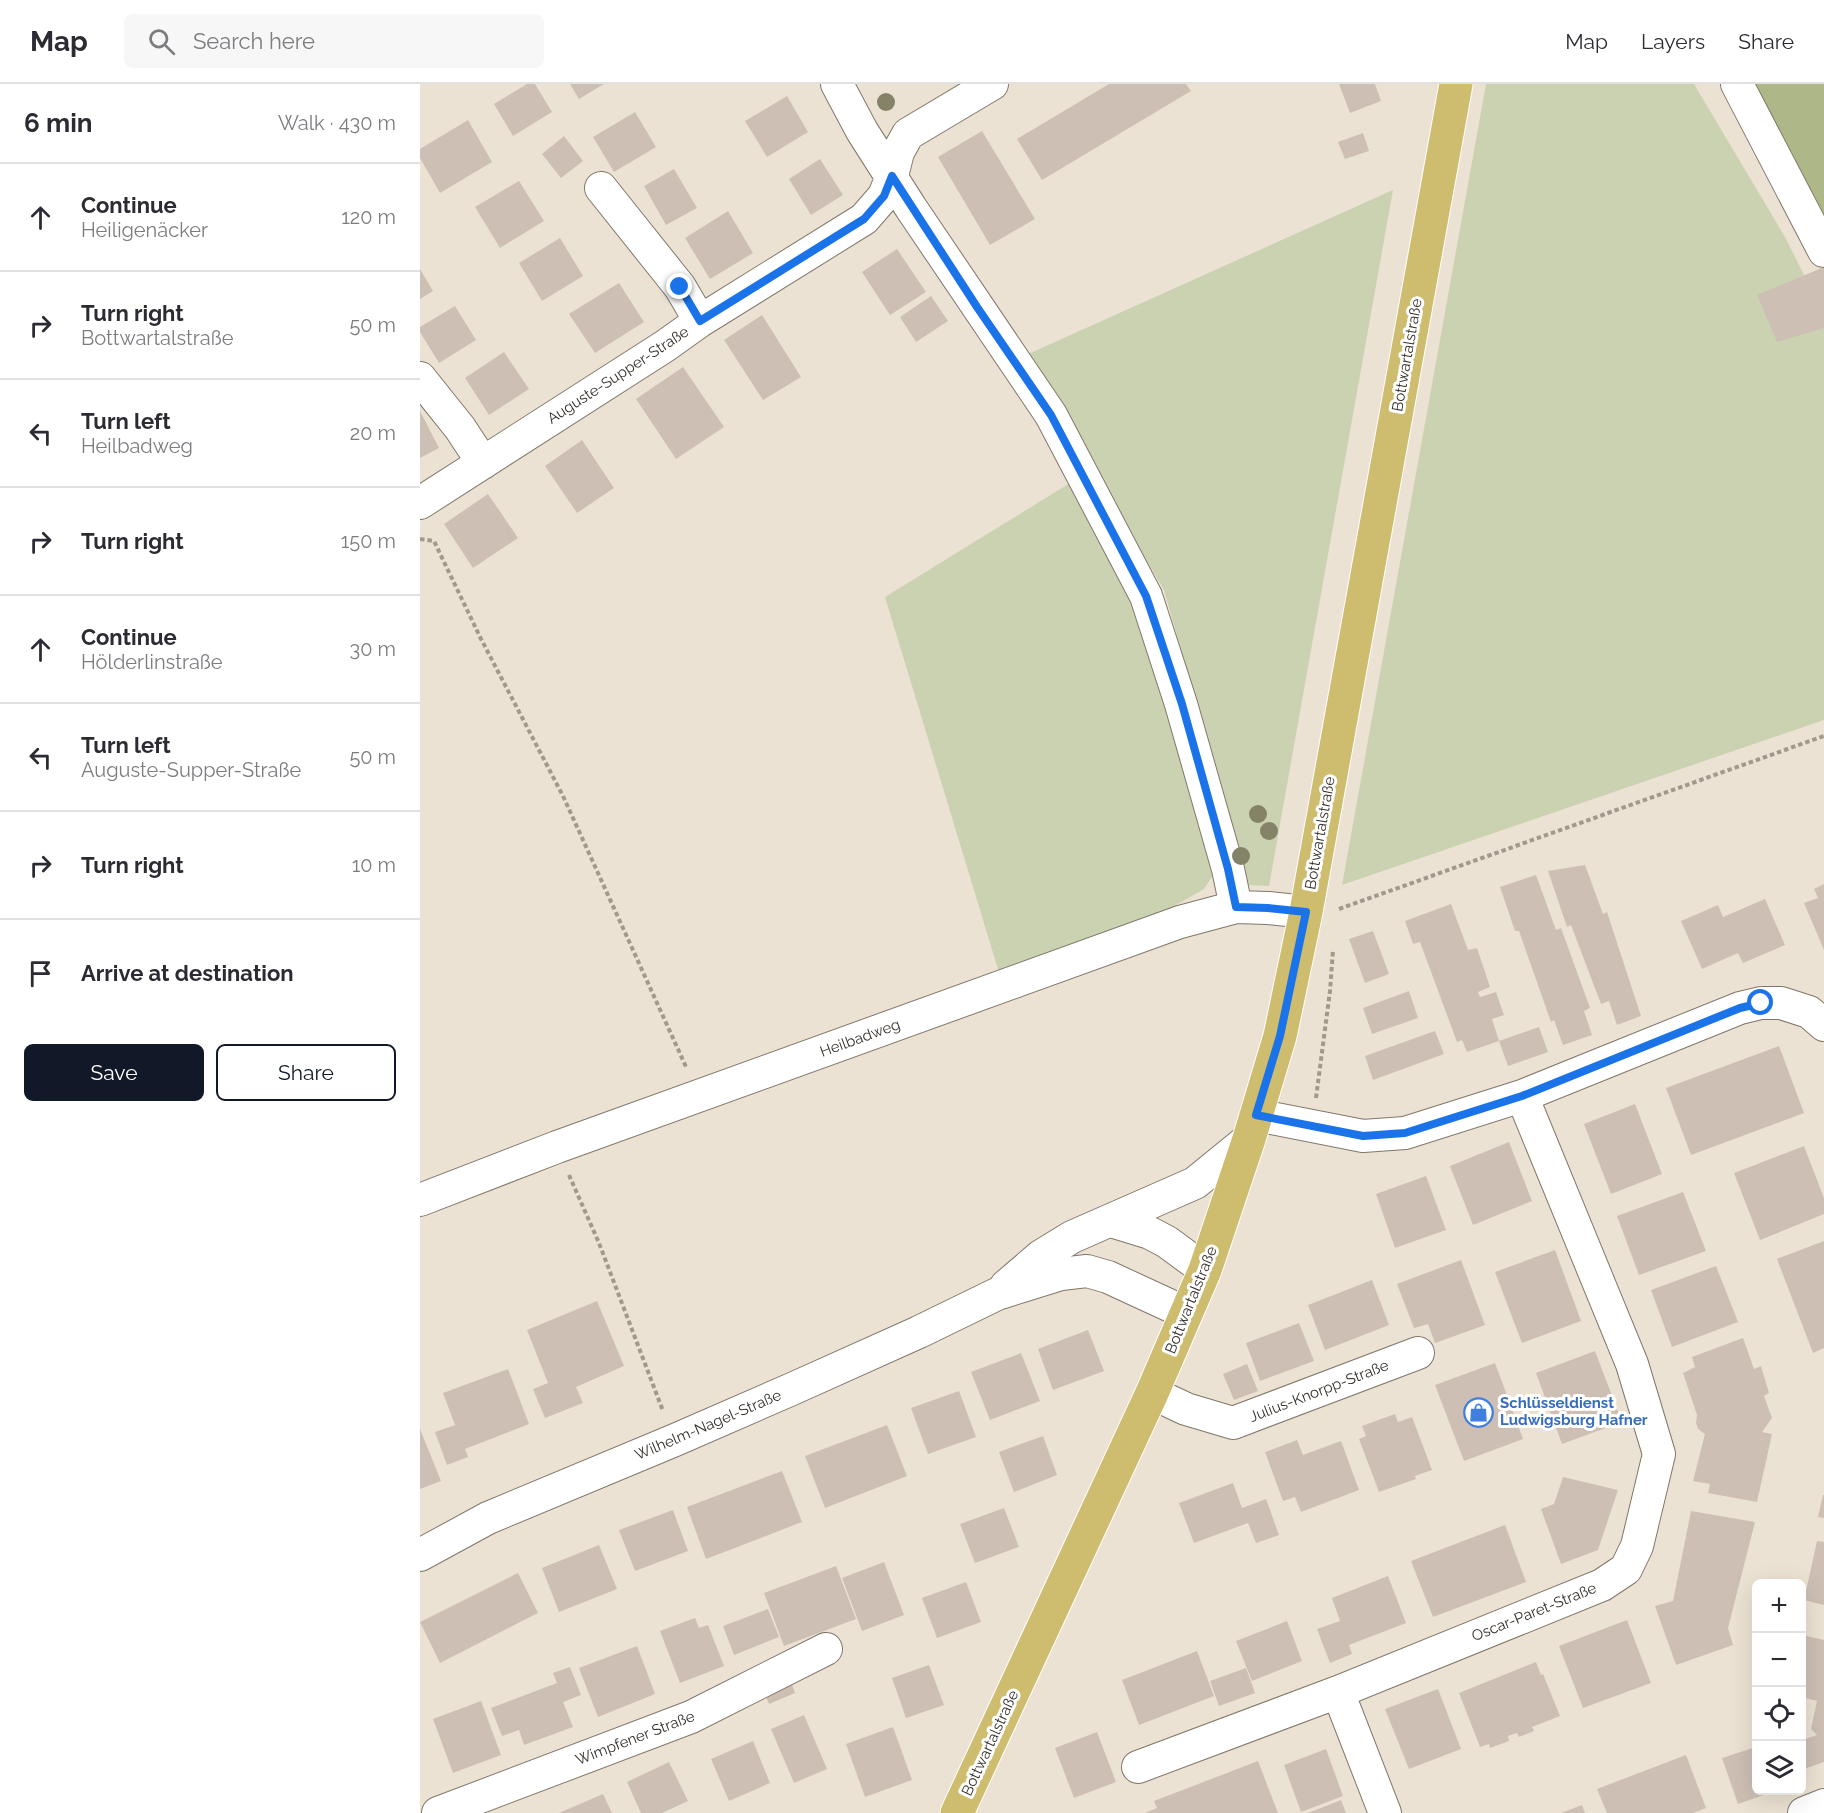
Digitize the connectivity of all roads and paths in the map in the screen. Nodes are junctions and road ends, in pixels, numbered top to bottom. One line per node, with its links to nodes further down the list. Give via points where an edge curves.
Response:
1 (837, 84): 5 (street)
2 (992, 84): 5 (street, Auguste-Supper-Straße, via 909,134 898,152)
3 (1456, 84): 15 (main road, Bottwartalstraße)
4 (1737, 84): 7 (street)
5 (892, 176): 8 (street, Auguste-Supper-Straße, via 884,196 864,219); 14 (street, via 1051,415 1146,596 1182,704)
6 (602, 188): 8 (street, via 680,287)
7 (1824, 251)
8 (700, 321): 10 (street, Auguste-Supper-Straße)
9 (420, 378): 10 (street)
10 (483, 463): 11 (street, Auguste-Supper-Straße)
11 (420, 503)
12 (420, 539): 19 (path, via 434,541 563,796)
13 (1824, 736): 15 (path)
14 (1236, 907): 15 (street, Heilbadweg); 19 (street, Heilbadweg, via 1180,922)
15 (1319, 912): 21 (main road, Bottwartalstraße)
16 (1333, 948): 20 (path)
17 (1824, 1025): 18 (street, via 1809,1012 1781,1003 1761,1003)
18 (1522, 1096): 20 (street, via 1405,1133 1363,1136); 33 (street, Oscar-Paret-Straße, via 1632,1364 1659,1454 1637,1546 1626,1569 1602,1585)
19 (699, 1097): 22 (street, Heilbadweg)
20 (1311, 1126): 21 (street)
21 (1253, 1127): 24 (street, Wilhelm-Nagel-Straße, via 1195,1183); 25 (main road, Bottwartalstraße)
22 (557, 1147): 23 (street, Heilbadweg); 30 (path, via 599,1243)
23 (420, 1200)
24 (1111, 1221): 25 (street, via 1150,1233); 26 (street, Wilhelm-Nagel-Straße, via 1071,1237 1041,1256)
25 (1205, 1270): 27 (main road, Bottwartalstraße)
26 (997, 1294): 27 (street, Wilhelm-Nagel-Straße, via 1061,1274 1087,1271); 30 (street, Wilhelm-Nagel-Straße)
27 (1186, 1313): 29 (main road, Bottwartalstraße)
28 (1418, 1353): 29 (street, Julius-Knorpp-Straße, via 1233,1423)
29 (1152, 1393): 39 (main road, Bottwartalstraße)
30 (675, 1440): 31 (street, Wilhelm-Nagel-Straße, via 488,1518)
31 (420, 1555)
32 (826, 1649): 38 (street, Wimpfener Straße, via 691,1717)
33 (1338, 1692): 34 (street, Oscar-Paret-Straße); 40 (street)
34 (1138, 1767)
35 (1824, 1805): 41 (street)
36 (420, 1807): 37 (street)
37 (422, 1813)
38 (438, 1813)
39 (957, 1813)
40 (1385, 1813)
41 (1804, 1813)

